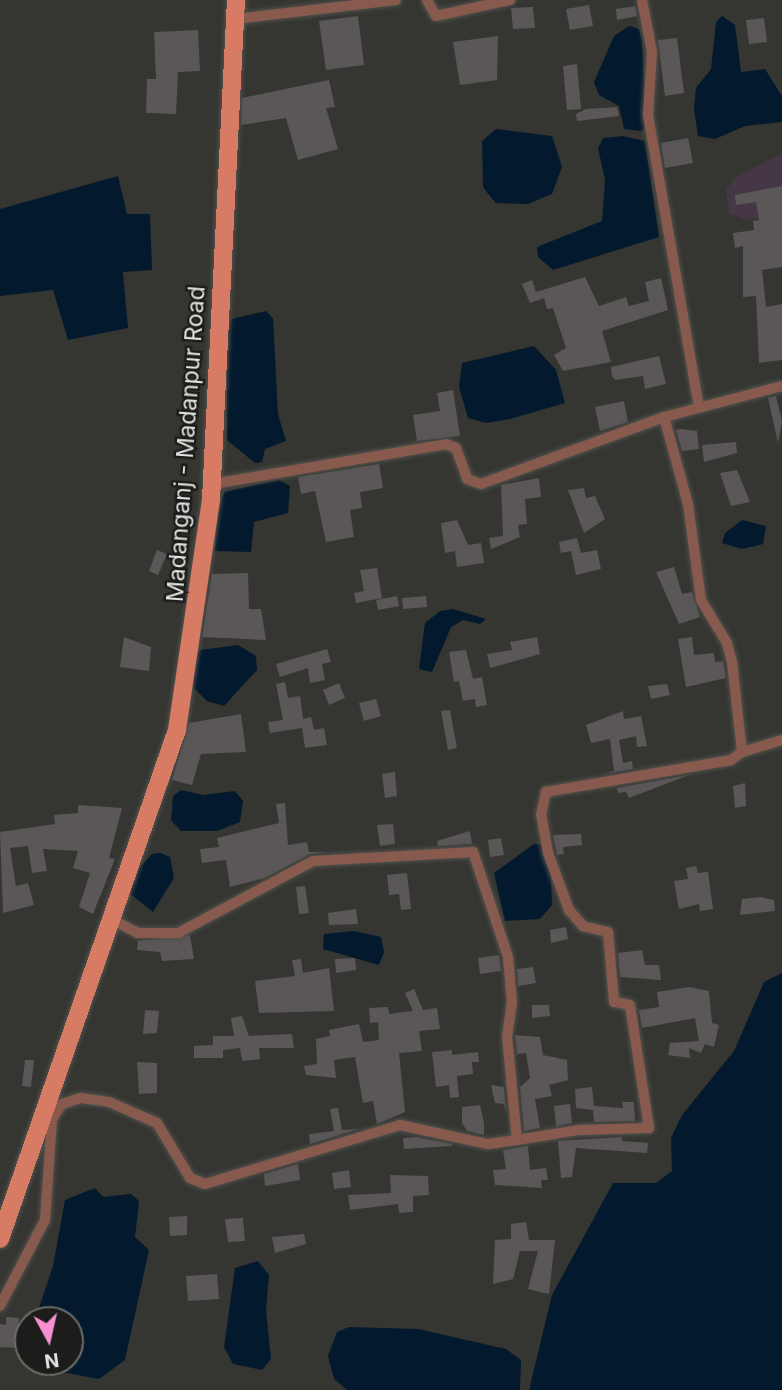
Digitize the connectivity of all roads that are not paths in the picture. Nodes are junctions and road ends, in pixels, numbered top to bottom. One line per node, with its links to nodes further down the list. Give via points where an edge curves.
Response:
1 (236, 0): 6 (main road, Madanganj - Madanpur Road)
2 (396, 0): 6 (street)
3 (427, 0): 4 (street, via 436,16)
4 (510, 0)
5 (642, 0): 8 (street, via 652,52 648,115)
6 (235, 19): 10 (main road, Madanganj - Madanpur Road)
7 (782, 386): 8 (street)
8 (699, 407): 9 (street)
9 (664, 417): 10 (street, via 481,484 467,479 456,448 446,444); 12 (street, via 688,504 701,600 727,643 732,662)
10 (213, 484): 13 (main road, Madanganj - Madanpur Road, via 197,624 177,730)
11 (782, 740): 12 (street)
12 (742, 752): 14 (street, via 731,760 545,792 541,815 548,853 569,910 583,926 608,932 614,1002 630,1005 649,1128 579,1130)
13 (112, 920): 14 (street, via 138,933 178,933 313,861 473,852 508,957 512,1003 507,1037); 15 (main road, Madanganj - Madanpur Road)
14 (517, 1140): 16 (street, via 488,1144 400,1125 205,1184 190,1178 157,1122 109,1102 81,1098 62,1104 52,1119 45,1220)
15 (0, 1239)
16 (0, 1306)

